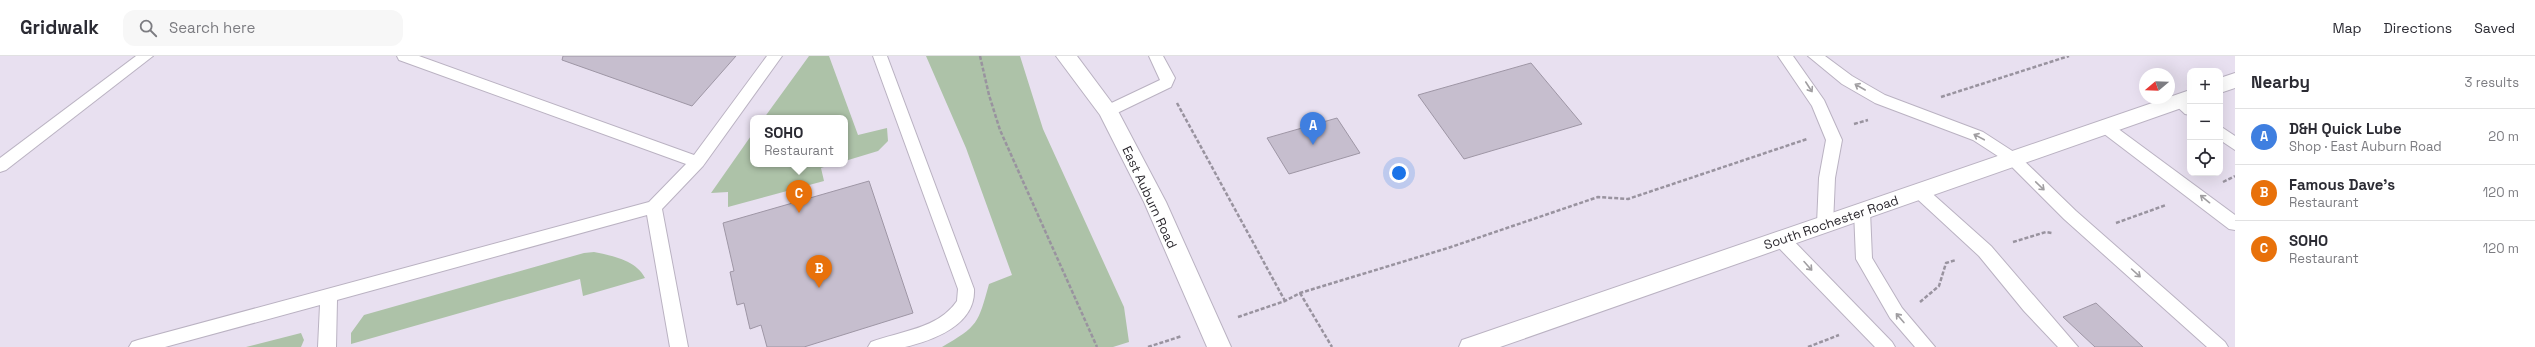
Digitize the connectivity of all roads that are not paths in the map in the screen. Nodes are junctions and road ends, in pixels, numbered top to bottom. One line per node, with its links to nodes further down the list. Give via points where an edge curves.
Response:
1 (146, 56): 18 (lane)
2 (404, 56): 17 (lane)
3 (775, 56): 17 (lane)
4 (880, 56): 29 (lane, via 966,289 966,304 938,328)
5 (1066, 56): 12 (main road, East Auburn Road)
6 (1156, 56): 12 (lane, via 1168,78 1166,83)
7 (1785, 56): 22 (lane, one-way to 22, via 1819,104 1834,140 1827,178)
8 (1815, 56): 16 (lane, one-way to 8, via 1978,136 1880,99 1847,80)
9 (2235, 80): 10 (main road)
10 (2223, 85)
11 (2186, 102): 13 (main road, South Rochester Road)
12 (1108, 111): 30 (main road, East Auburn Road, via 1155,202)
13 (2104, 126): 16 (main road, South Rochester Road); 23 (lane, one-way to 13)
14 (2223, 134): 15 (lane)
15 (2235, 144)
16 (2012, 158): 19 (main road, South Rochester Road); 35 (lane, one-way to 35, via 2070,215)
17 (697, 162): 20 (lane)
18 (0, 166)
19 (1920, 192): 21 (main road, South Rochester Road); 34 (lane, via 1985,251 2030,306)
20 (654, 206): 25 (lane); 28 (lane)
21 (1862, 211): 22 (main road, South Rochester Road); 33 (lane, one-way to 21, via 1896,313 1864,259)
22 (1825, 224): 24 (main road, South Rochester Road)
23 (2235, 224)
24 (1781, 239): 31 (main road, South Rochester Road); 32 (lane, one-way to 32)
25 (329, 295): 26 (lane); 27 (lane)
26 (138, 347)
27 (327, 347)
28 (679, 347)
29 (877, 347)
30 (1219, 347)
31 (1471, 347)
32 (1886, 347)
33 (1926, 347)
34 (2069, 347)
35 (2219, 347)

